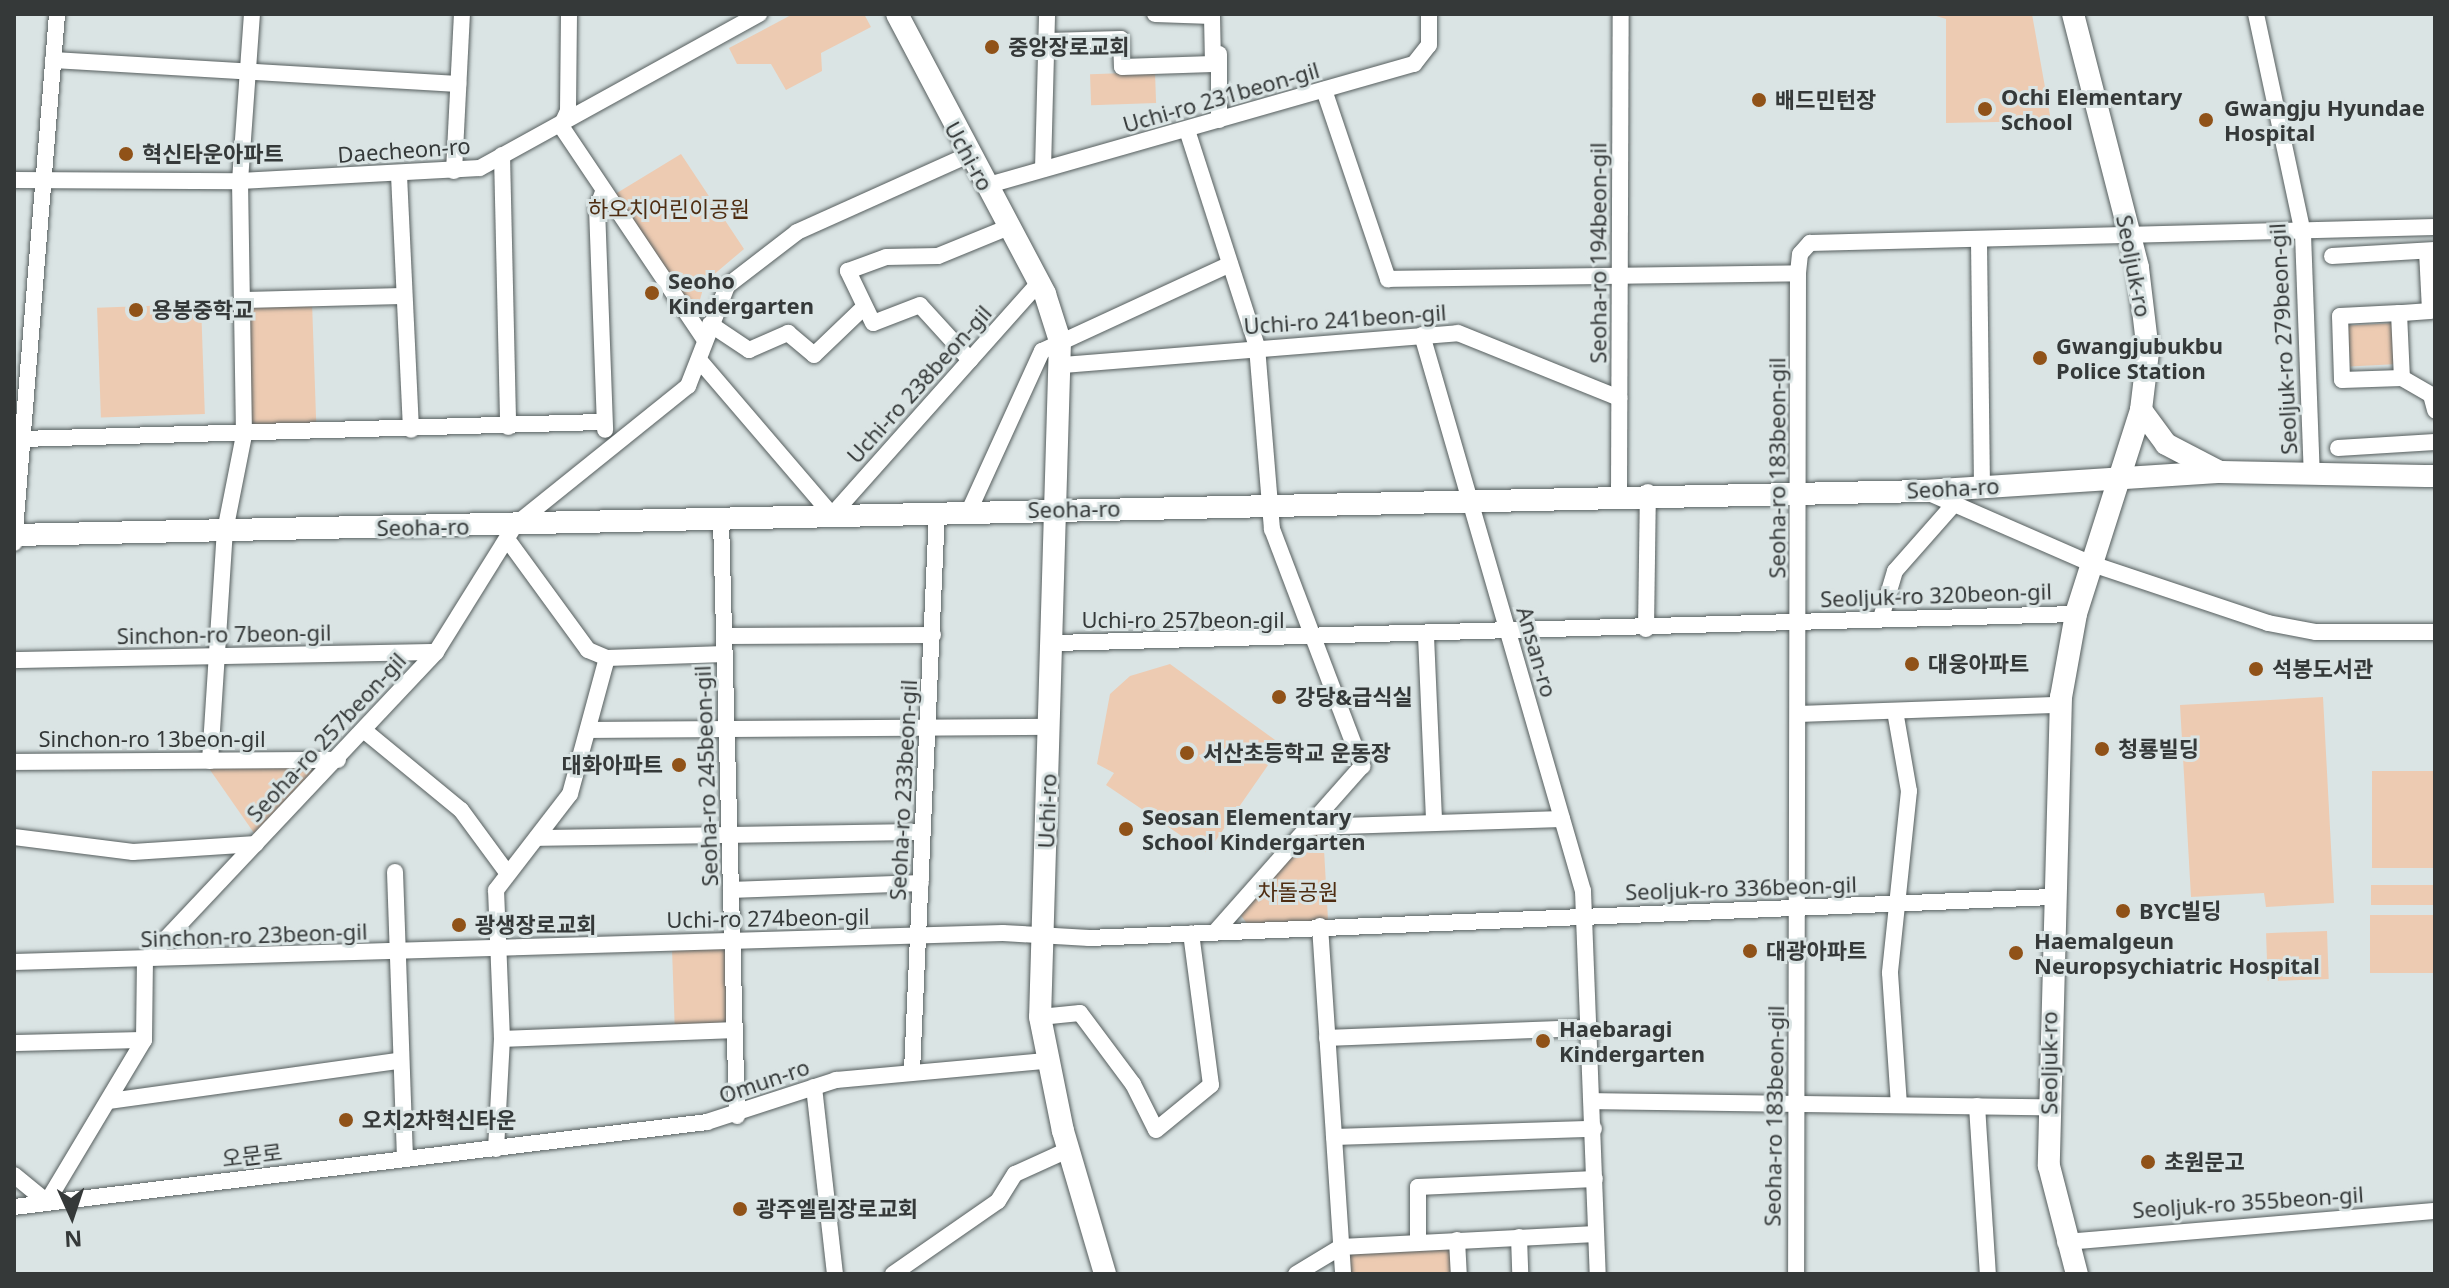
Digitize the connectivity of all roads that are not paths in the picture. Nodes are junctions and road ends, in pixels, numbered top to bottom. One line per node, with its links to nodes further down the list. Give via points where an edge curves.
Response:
1 (57, 14): 15 (street)
2 (252, 14): 16 (street)
3 (462, 14): 17 (street)
4 (569, 14): 20 (street, via 568,111)
5 (759, 14): 20 (street, Daecheon-ro)
6 (1047, 14): 14 (street)
7 (1155, 14): 14 (street, via 1212,16 1213,64 1122,67 1121,39)
8 (1219, 14): 19 (street)
9 (1429, 14): 18 (street, Uchi-ro 231beon-gil, via 1423,58)
10 (1621, 14): 41 (street, Seoha-ro 194beon-gil)
11 (2073, 14): 35 (main road, Seoljuk-ro)
12 (2256, 14): 34 (street, Seoljuk-ro 279beon-gil)
13 (902, 20): 23 (main road, Uchi-ro)
14 (1048, 41): 24 (street)
15 (53, 60): 16 (street); 29 (street)
16 (247, 74): 17 (street); 28 (street)
17 (458, 84): 25 (street)
18 (1324, 90): 19 (street, Uchi-ro 231beon-gil); 41 (street, via 1388,279)
19 (1219, 120): 21 (street, Uchi-ro 231beon-gil)
20 (561, 126): 22 (street, Daecheon-ro); 31 (street)
21 (1187, 130): 24 (street, Uchi-ro 231beon-gil); 39 (street)
22 (502, 155): 25 (street, Daecheon-ro, via 480,168); 60 (street)
23 (968, 155): 30 (main road, Uchi-ro); 47 (street, Seoha-ro 257beon-gil, via 797,232 727,286)
24 (1043, 169): 30 (street, Uchi-ro 231beon-gil)
25 (454, 171): 26 (street, Daecheon-ro)
26 (399, 175): 28 (street, Daecheon-ro); 43 (street)
27 (14, 180): 29 (street, Daecheon-ro)
28 (240, 181): 29 (street, Daecheon-ro); 44 (street)
29 (41, 183): 54 (street)
30 (985, 186): 32 (main road, Uchi-ro)
31 (603, 192): 47 (street); 59 (street, via 597,208)
32 (1009, 227): 42 (main road, Uchi-ro); 45 (street, via 938,256 886,257 848,271)
33 (2435, 227): 34 (street)
34 (2303, 234): 35 (street); 68 (street, Seoljuk-ro 279beon-gil)
35 (2131, 239): 36 (street); 57 (main road, Seoljuk-ro, via 2148,343)
36 (1979, 242): 40 (street, via 1810,243 1800,254); 71 (street)
37 (2431, 251): 38 (street); 46 (street, via 2430,311)
38 (2332, 256)
39 (1230, 264): 49 (street); 50 (street)
40 (1798, 273): 41 (street); 72 (street, Seoha-ro 183beon-gil)
41 (1619, 276): 56 (street, Seoha-ro 194beon-gil)
42 (1039, 283): 49 (main road, Uchi-ro); 51 (street, Uchi-ro 238beon-gil)
43 (404, 296): 44 (street); 61 (street)
44 (243, 300): 62 (street)
45 (863, 308): 47 (street, via 814,355 788,333 749,350); 51 (street, via 873,323 920,305)
46 (2399, 313): 55 (street); 55 (street, via 2340,316 2342,380)
47 (708, 332): 52 (street, Seoha-ro 257beon-gil)
48 (1422, 335): 50 (street, Uchi-ro 241beon-gil); 56 (street, Uchi-ro 241beon-gil, via 1468,334); 76 (street)
49 (1060, 341): 53 (main road, Uchi-ro); 80 (street, via 1042,351)
50 (1257, 347): 53 (street, Uchi-ro 241beon-gil); 78 (street)
51 (970, 360): 82 (street, Uchi-ro 238beon-gil)
52 (700, 361): 64 (street, Seoha-ro 257beon-gil, via 679,395); 82 (street)
53 (1063, 365): 79 (main road, Uchi-ro)
54 (20, 376): 63 (street)
55 (2402, 378): 58 (street, via 2431,395)
56 (1619, 398): 75 (street, Seoha-ro 194beon-gil)
57 (2141, 410): 67 (main road, via 2166,444); 70 (main road, Seoljuk-ro)
58 (2435, 410)
59 (602, 422): 60 (street); 64 (street)
60 (508, 427): 61 (street)
61 (411, 430): 62 (street)
62 (244, 435): 63 (street); 84 (street)
63 (21, 439): 86 (street)
64 (611, 442): 85 (street, Seoha-ro 257beon-gil)
65 (2435, 442): 66 (street)
66 (2338, 448)
67 (2221, 472): 68 (main road, Seoha-ro); 70 (main road, Seoha-ro)
68 (2312, 474): 69 (main road, Seoha-ro)
69 (2435, 476)
70 (2119, 480): 71 (main road, Seoha-ro); 88 (main road, Seoljuk-ro)
71 (1982, 487): 73 (main road, Seoha-ro)
72 (1799, 491): 73 (main road, Seoha-ro); 74 (main road, Seoha-ro); 91 (street, Seoha-ro 183beon-gil)
73 (1925, 491): 77 (street)
74 (1648, 492): 75 (main road, Seoha-ro); 92 (street)
75 (1619, 493): 76 (main road, Seoha-ro)
76 (1470, 497): 78 (main road, Seoha-ro); 94 (street, Ansan-ro)
77 (1954, 504): 88 (street); 90 (street, via 1895,571)
78 (1268, 506): 79 (main road, Seoha-ro); 98 (street)
79 (1060, 510): 80 (main road, Seoha-ro); 99 (main road, Uchi-ro)
80 (969, 511): 81 (main road, Seoha-ro)
81 (937, 512): 82 (main road, Seoha-ro); 95 (street, Seoha-ro 233beon-gil)
82 (832, 515): 83 (main road, Seoha-ro)
83 (721, 520): 85 (main road, Seoha-ro); 96 (street, Seoha-ro 245beon-gil)
84 (225, 531): 85 (main road, Seoha-ro); 86 (main road, Seoha-ro); 102 (street)
85 (512, 534): 100 (street, Seoha-ro 257beon-gil); 103 (street, via 588,650)
86 (14, 535): 87 (street)
87 (14, 545)
88 (2092, 564): 89 (main road, Seoljuk-ro); 93 (street, via 2292,629)
89 (2076, 614): 90 (street, Seoljuk-ro 320beon-gil); 105 (main road, Seoljuk-ro)
90 (1881, 618): 91 (street, Seoljuk-ro 320beon-gil)
91 (1799, 622): 92 (street, Seoljuk-ro 320beon-gil); 107 (street, Seoha-ro 183beon-gil)
92 (1646, 629): 94 (street, Seoljuk-ro 320beon-gil)
93 (2435, 632)
94 (1509, 634): 97 (street, Uchi-ro 257beon-gil); 116 (street, Ansan-ro)
95 (933, 635): 96 (street); 109 (street, Seoha-ro 233beon-gil)
96 (724, 636): 101 (street, Seoha-ro 245beon-gil)
97 (1426, 636): 98 (street, Uchi-ro 257beon-gil); 117 (street)
98 (1310, 641): 99 (street, Uchi-ro 257beon-gil); 118 (street, Uchi-ro 257beon-gil, via 1362,766)
99 (1056, 643): 108 (main road, Uchi-ro)
100 (436, 652): 102 (street, Sinchon-ro 7beon-gil); 112 (street, Seoha-ro 257beon-gil)
101 (725, 654): 103 (street); 111 (street, Seoha-ro 245beon-gil)
102 (219, 655): 104 (street, Sinchon-ro 7beon-gil); 114 (street)
103 (607, 658): 110 (street)
104 (14, 660)
105 (2060, 705): 106 (street); 128 (main road, Seoljuk-ro)
106 (1895, 711): 107 (street); 129 (street, via 1909,791)
107 (1799, 714): 130 (street, Seoha-ro 183beon-gil)
108 (1051, 727): 109 (street); 136 (main road, Uchi-ro)
109 (926, 729): 111 (street); 119 (street, Seoha-ro 233beon-gil)
110 (591, 730): 111 (street); 122 (street, via 570,794)
111 (727, 730): 120 (street, Seoha-ro 245beon-gil)
112 (366, 732): 113 (street, Seoha-ro 257beon-gil); 124 (street, via 461,810)
113 (338, 760): 114 (street, Sinchon-ro 13beon-gil); 123 (street, Seoha-ro 257beon-gil)
114 (210, 761): 115 (street, Sinchon-ro 13beon-gil)
115 (14, 762)
116 (1562, 819): 117 (street); 131 (street, Ansan-ro)
117 (1434, 822): 118 (street)
118 (1310, 827): 133 (street, Uchi-ro 257beon-gil)
119 (923, 832): 120 (street); 126 (street, Seoha-ro 233beon-gil)
120 (729, 835): 122 (street); 127 (street, Seoha-ro 245beon-gil)
121 (14, 837): 123 (street, via 133,852)
122 (537, 838): 124 (street)
123 (256, 844): 140 (street, Seoha-ro 257beon-gil)
124 (505, 870): 138 (street, via 496,890)
125 (395, 872): 139 (street)
126 (921, 883): 127 (street); 135 (street, Seoha-ro 233beon-gil)
127 (731, 890): 137 (street, Seoha-ro 245beon-gil)
128 (2052, 897): 129 (street, Seoljuk-ro 336beon-gil); 158 (main road, Seoljuk-ro)
129 (1897, 904): 130 (street, Seoljuk-ro 336beon-gil); 156 (street, via 1890,989)
130 (1798, 908): 131 (street, Seoljuk-ro 336beon-gil); 155 (street, Seoha-ro 183beon-gil)
131 (1587, 917): 132 (street, Seoljuk-ro 336beon-gil); 143 (street, Ansan-ro)
132 (1320, 926): 133 (street, Uchi-ro 274beon-gil); 145 (street)
133 (1216, 931): 134 (street, Uchi-ro 274beon-gil)
134 (1191, 933): 136 (street, Uchi-ro 274beon-gil); 142 (street, via 1211,1085 1156,1130 1133,1084 1080,1013)
135 (918, 936): 136 (street, Uchi-ro 274beon-gil); 137 (street, Uchi-ro 274beon-gil); 151 (street, Seoha-ro 233beon-gil)
136 (1042, 936): 142 (main road, Uchi-ro)
137 (732, 940): 138 (street, Uchi-ro 274beon-gil); 144 (street, Seoha-ro 245beon-gil)
138 (496, 949): 139 (street, Sinchon-ro 23beon-gil); 146 (street)
139 (398, 951): 140 (street, Sinchon-ro 23beon-gil); 149 (street)
140 (145, 961): 141 (street, Sinchon-ro 23beon-gil); 147 (street)
141 (14, 962)
142 (1040, 1017): 150 (main road, Uchi-ro)
143 (1590, 1028): 145 (street); 154 (street, Ansan-ro)
144 (735, 1030): 146 (street); 159 (street, Seoha-ro 245beon-gil)
145 (1327, 1038): 161 (street)
146 (502, 1039): 162 (street)
147 (144, 1040): 148 (street); 153 (street)
148 (14, 1043)
149 (398, 1061): 153 (street); 164 (street)
150 (1046, 1061): 151 (street, Omun-ro); 163 (main road, Uchi-ro)
151 (912, 1071): 152 (street, Omun-ro)
152 (814, 1087): 159 (street, Omun-ro); 176 (street)
153 (109, 1101): 167 (street)
154 (1592, 1101): 155 (street); 160 (street, Ansan-ro)
155 (1796, 1104): 156 (street); 184 (street, Seoha-ro 183beon-gil)
156 (1899, 1105): 157 (street)
157 (1977, 1106): 158 (street); 185 (street)
158 (2049, 1107): 174 (main road, Seoljuk-ro, via 2051,1183)
159 (737, 1116): 162 (street, Omun-ro)
160 (1594, 1129): 161 (street); 166 (street, Ansan-ro)
161 (1334, 1137): 175 (street)
162 (496, 1149): 164 (street, 오문로)
163 (1068, 1150): 177 (street, via 1015,1174 998,1201); 178 (main road, Uchi-ro)
164 (405, 1159): 167 (street, 오문로)
165 (14, 1175): 167 (street)
166 (1595, 1179): 170 (street, Ansan-ro); 173 (street, via 1418,1187)
167 (47, 1202): 168 (street, 오문로)
168 (14, 1207)
169 (2435, 1211): 174 (street, Seoljuk-ro 355beon-gil)
170 (1596, 1234): 171 (street); 183 (street, Ansan-ro)
171 (1519, 1237): 172 (street); 182 (street)
172 (1457, 1240): 173 (street); 181 (street)
173 (1418, 1242): 175 (street)
174 (2065, 1242): 186 (main road, Seoljuk-ro)
175 (1341, 1247): 179 (street); 180 (street)
176 (835, 1274)
177 (893, 1274)
178 (1105, 1274)
179 (1296, 1274)
180 (1343, 1274)
181 (1459, 1274)
182 (1520, 1274)
183 (1598, 1274)
184 (1796, 1274)
185 (1988, 1274)
186 (2077, 1274)

